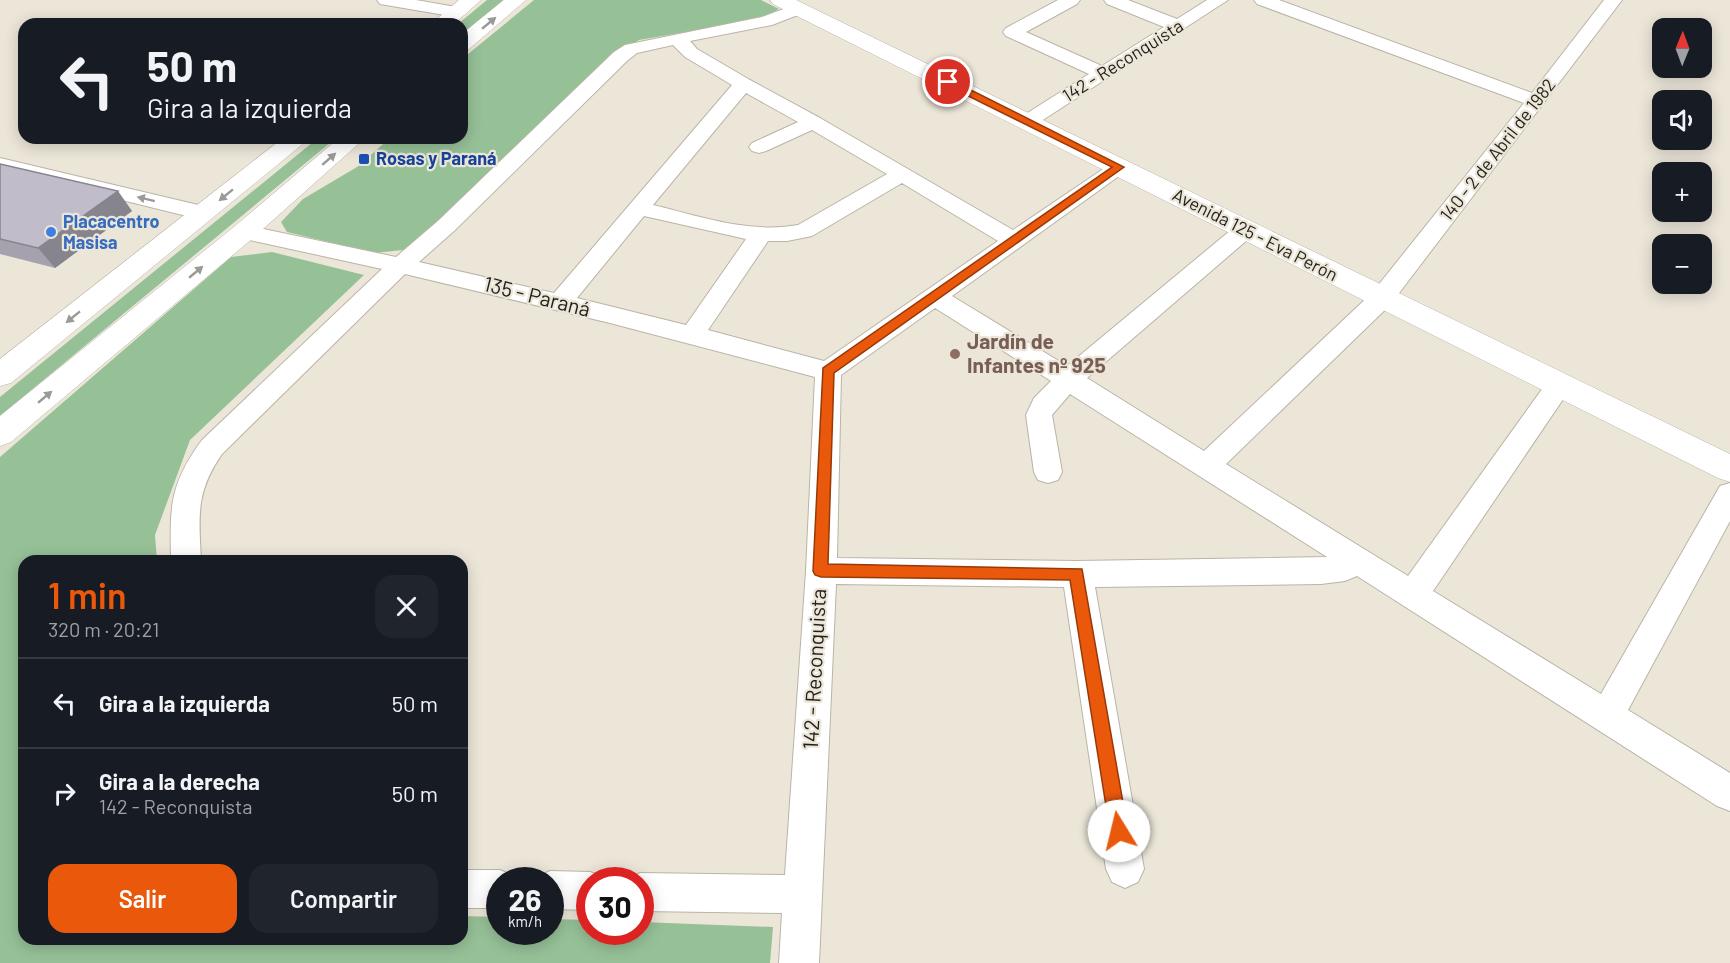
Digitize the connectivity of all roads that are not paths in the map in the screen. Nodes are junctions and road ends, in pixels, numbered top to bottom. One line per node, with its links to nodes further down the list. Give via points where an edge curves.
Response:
1 (386, 0): 9 (street)
2 (516, 0): 12 (street, one-way to 2)
3 (1071, 0): 13 (street, via 1012,32)
4 (1113, 0): 10 (street)
5 (1219, 0): 10 (street, 142 - Reconquista)
6 (1263, 0): 15 (street)
7 (1613, 0): 15 (street, 140 - 2 de Abril de 1982)
8 (789, 4): 11 (street, via 766,21); 16 (street, Avenida 125 - Eva Perón)
9 (456, 12)
10 (1178, 26): 13 (street, 142 - Reconquista)
11 (677, 39): 14 (street, via 691,53); 30 (street, via 631,48 621,56 446,226)
12 (468, 40)
13 (1103, 73): 16 (street, 142 - Reconquista)
14 (743, 84): 17 (street); 24 (street)
15 (1536, 101): 32 (street, 140 - 2 de Abril de 1982)
16 (1028, 121): 22 (street, Avenida 125 - Eva Perón)
17 (813, 122): 20 (street); 23 (street)
18 (290, 144): 25 (street, one-way to 25)
19 (346, 144): 27 (street, one-way to 19)
20 (759, 147)
21 (0, 164): 25 (street, one-way to 21)
22 (1119, 167): 26 (street, Avenida 125 - Eva Perón); 29 (street)
23 (903, 174): 28 (street, via 804,231 788,236); 29 (street)
24 (638, 208): 28 (street); 33 (street)
25 (203, 213): 36 (street, one-way to 36)
26 (1245, 230): 32 (street, Avenida 125 - Eva Perón); 37 (street)
27 (244, 232): 30 (street, 135 - Paraná); 39 (street, one-way to 27)
28 (757, 234): 34 (street, via 758,240)
29 (1015, 241): 31 (street)
30 (401, 264): 33 (street, 135 - Paraná); 44 (street, via 212,447 190,481 185,498)
31 (936, 297): 35 (street); 37 (street)
32 (1381, 298): 38 (street, Avenida 125 - Eva Perón); 40 (street, 140 - 2 de Abril de 1982)
33 (559, 303): 34 (street, 135 - Paraná)
34 (693, 334): 35 (street, 135 - Paraná)
35 (828, 371): 46 (street, 142 - Reconquista)
36 (0, 375)
37 (1068, 380): 40 (street); 42 (street, via 1039,414)
38 (1559, 385): 41 (street, Avenida 125 - Eva Perón); 48 (street)
39 (0, 434)
40 (1205, 467): 45 (street)
41 (1730, 469)
42 (1048, 472)
43 (1730, 494): 49 (street)
44 (186, 555)
45 (1355, 559): 47 (street, via 1345,568 1321,571); 48 (street)
46 (821, 571): 47 (street); 55 (street, 142 - Reconquista)
47 (1077, 574): 51 (street)
48 (1413, 594): 49 (street)
49 (1608, 714): 50 (street)
50 (1730, 793)
51 (1125, 869)
52 (468, 889): 53 (street)
53 (486, 889)
54 (654, 892): 55 (street)
55 (803, 894): 56 (street, 142 - Reconquista)
56 (799, 963)

